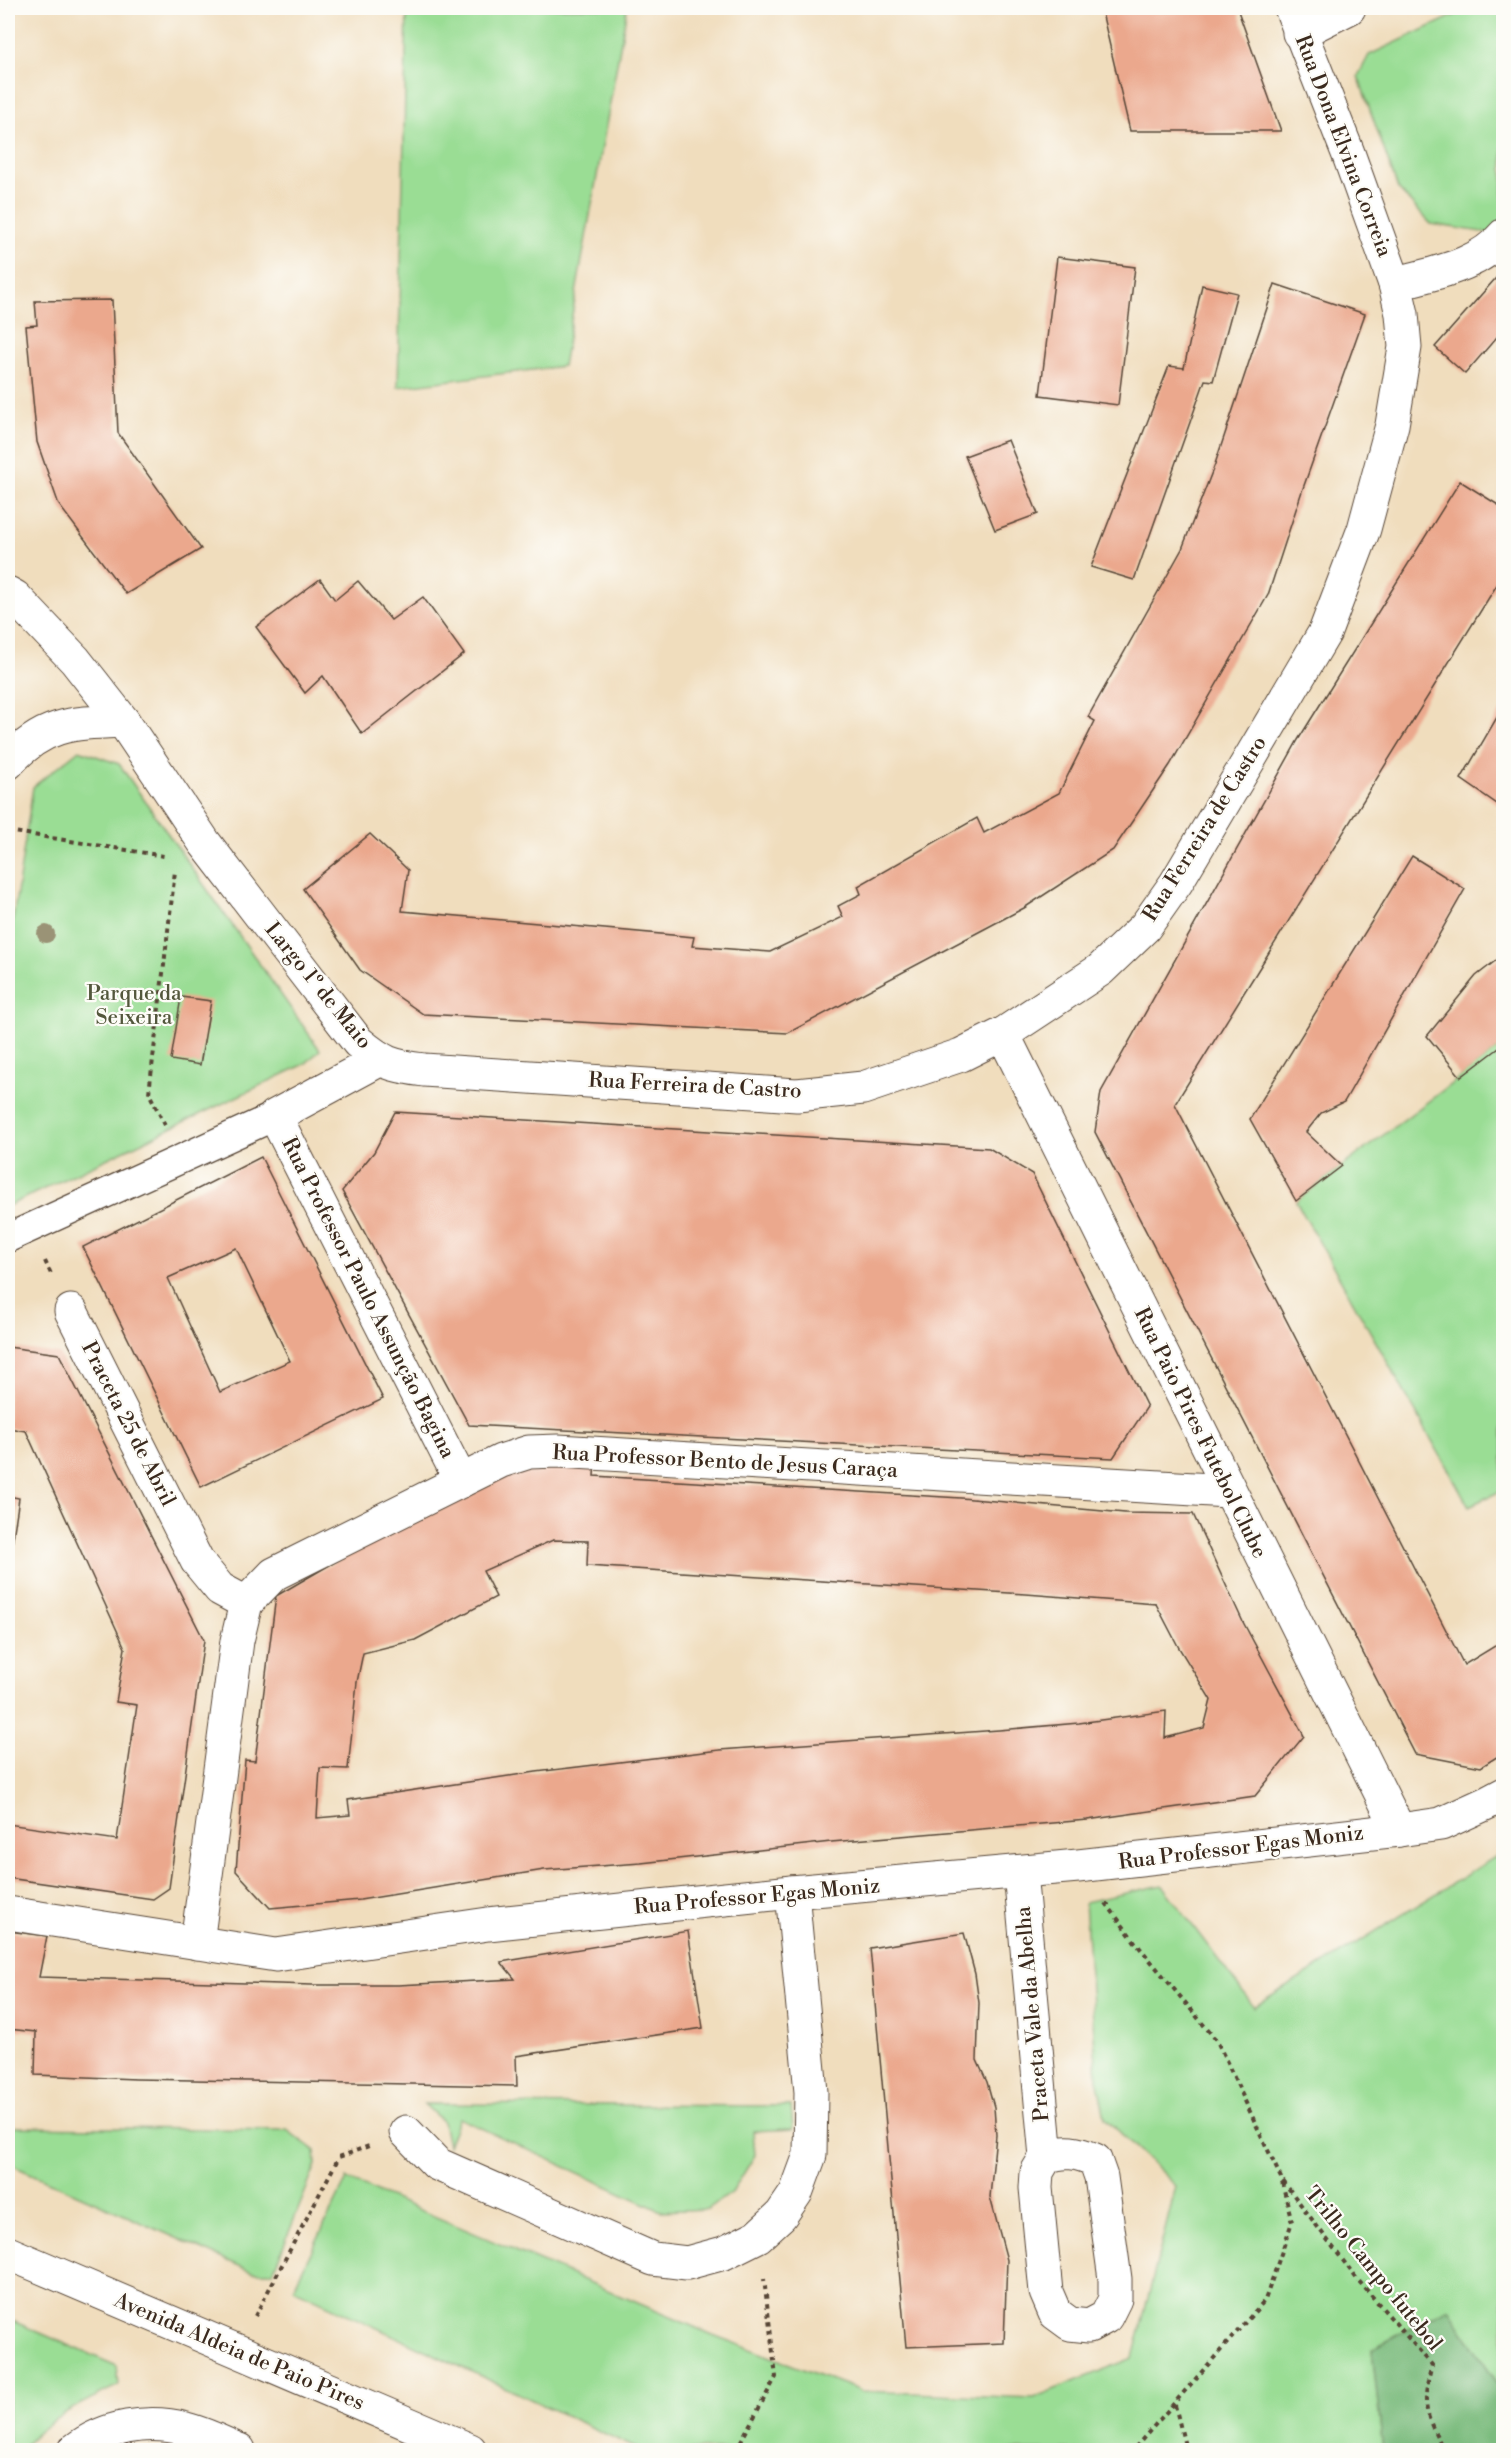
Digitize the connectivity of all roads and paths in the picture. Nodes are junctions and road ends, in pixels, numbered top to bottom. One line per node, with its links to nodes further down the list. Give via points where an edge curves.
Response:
1 (1349, 8): 2 (street)
2 (1294, 20): 4 (street, Rua Dona Elvina Correia)
3 (1503, 235): 4 (street, via 1466,263)
4 (1395, 284): 11 (street, Rua Ferreira de Castro, via 1405,347 1392,425 1364,529 1325,632 1176,883 1145,927 1100,970)
5 (8, 593): 6 (street, Largo 1º de Maio, via 75,660)
6 (123, 721): 7 (street, via 80,722 51,730 24,745); 9 (street, Largo 1º de Maio)
7 (8, 763)
8 (8, 831): 10 (path)
9 (204, 842): 10 (path); 12 (street, Largo 1º de Maio, via 358,1042)
10 (176, 858): 14 (path, via 148,1093)
11 (1003, 1034): 12 (street, Rua Ferreira de Castro, via 961,1054 863,1088 797,1095 424,1070); 18 (street, Rua Paio Pires Futebol Clube)
12 (380, 1060): 13 (street, Largo 1º de Maio)
13 (275, 1116): 14 (street, Largo 1º de Maio); 17 (street, Rua Professor Paulo Assunção Bagina)
14 (182, 1158): 15 (street, Largo 1º de Maio)
15 (18, 1234): 16 (path)
16 (71, 1311): 19 (street, Praceta 25 de Abril, via 197,1561 220,1589)
17 (460, 1480): 18 (street, Rua Professor Bento de Jesus Caraça, via 529,1452 558,1451); 19 (street, Rua Professor Bento de Jesus Caraça, via 274,1574)
18 (1228, 1491): 21 (street, Rua Paio Pires Futebol Clube)
19 (246, 1603): 26 (street, via 237,1641)
20 (1503, 1794): 21 (street, Rua Professor Egas Moniz, via 1441,1824)
21 (1399, 1830): 22 (street, Rua Professor Egas Moniz)
22 (1020, 1872): 23 (street, Rua Professor Egas Moniz); 28 (street, Praceta Vale da Abelha)
23 (792, 1892): 26 (street, Rua Professor Egas Moniz, via 488,1923 276,1955); 30 (street, via 811,2092 810,2155 796,2193 781,2215)
24 (8, 1913): 26 (street, Rua Professor Egas Moniz)
25 (1135, 1942): 29 (path, via 1217,2041)
26 (197, 1943)
27 (406, 2132): 30 (street, via 437,2164 653,2259 687,2263 724,2253); 32 (path, via 339,2157)
28 (1047, 2157): 28 (street, Praceta Vale da Abelha, via 1037,2172 1036,2188 1046,2292 1055,2313 1070,2324 1089,2326 1106,2317 1115,2299 1101,2177 1095,2160 1080,2153 1064,2151)
29 (1281, 2178): 33 (path, via 1292,2222 1265,2300); 40 (path, Trilho Campo futebol, via 1357,2279 1432,2365 1425,2388 1427,2418)
30 (758, 2236): 37 (path, via 776,2377)
31 (8, 2253): 32 (street, Avenida Aldeia de Paio Pires)
32 (237, 2351): 36 (street, Avenida Aldeia de Paio Pires)
33 (1174, 2404): 38 (path); 39 (path)
34 (75, 2451): 35 (street, via 104,2433 158,2424 188,2429)
35 (238, 2451)
36 (470, 2451)
37 (736, 2451)
38 (1133, 2451)
39 (1186, 2451)
40 (1444, 2451)

